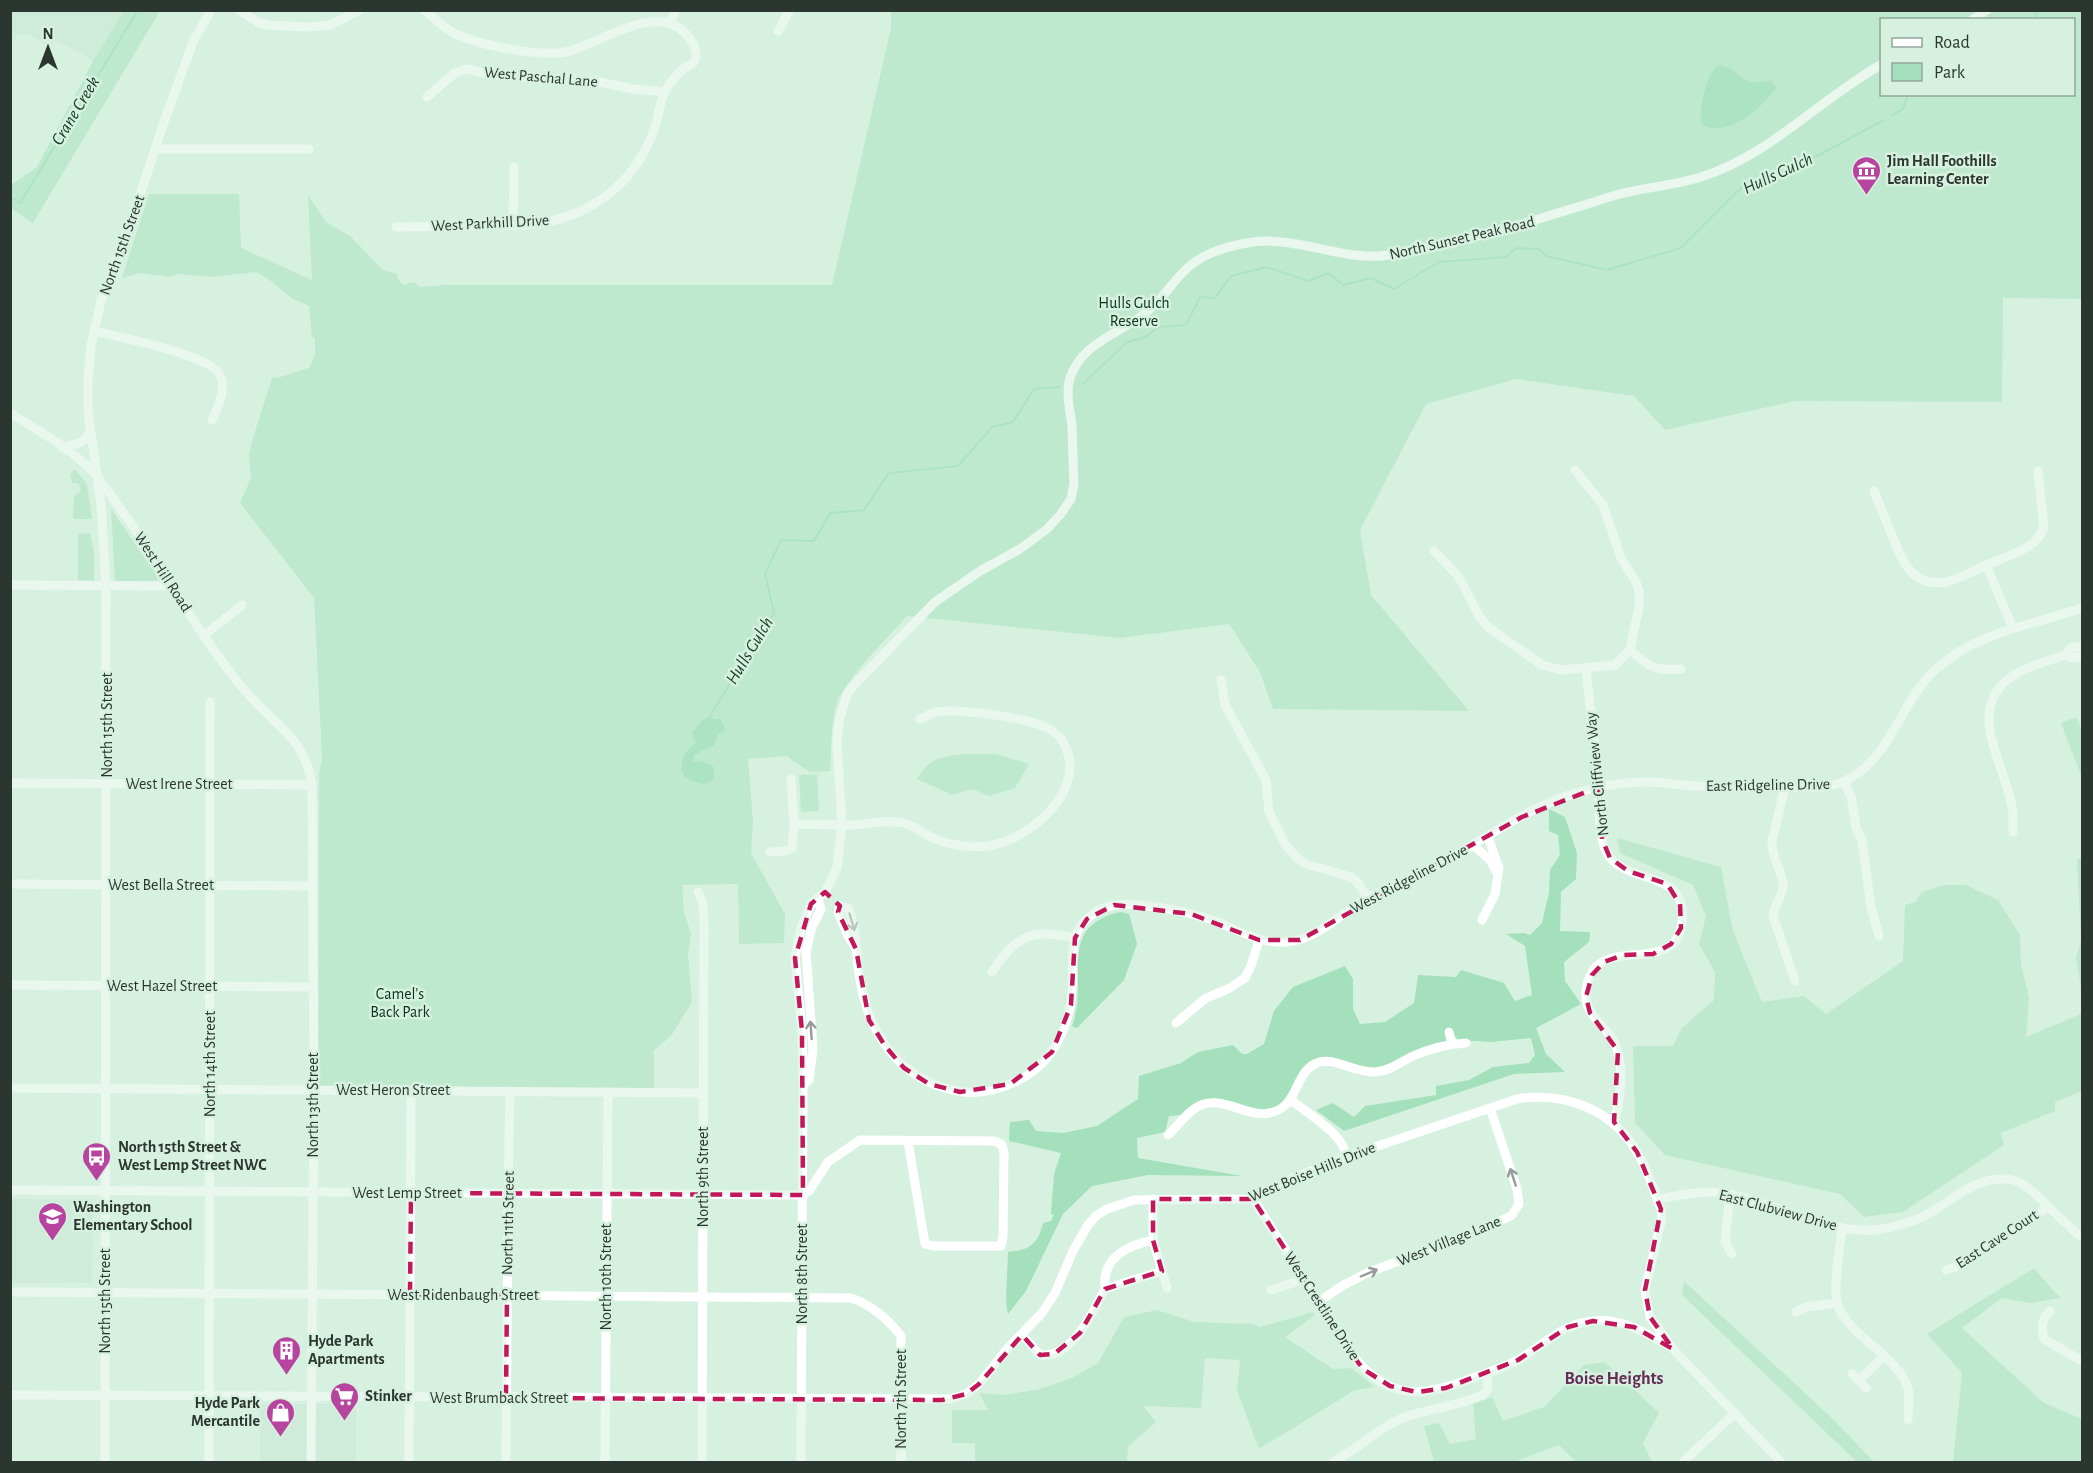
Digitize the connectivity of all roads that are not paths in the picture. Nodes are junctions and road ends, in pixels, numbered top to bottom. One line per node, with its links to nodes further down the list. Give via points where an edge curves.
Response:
1 (211, 10): 12 (street, North 15th Street, via 193,42)
2 (239, 10): 3 (street, via 258,23 307,27 331,26)
3 (359, 10)
4 (425, 10): 7 (street, via 455,33 530,52 565,52 637,24)
5 (676, 10): 7 (street)
6 (790, 10): 8 (street)
7 (669, 24): 10 (street, West Parkhill Drive, via 682,30 696,54 694,62 674,77)
8 (778, 31)
9 (1880, 65): 54 (street, North Sunset Peak Road, via 1769,144 1698,178 1617,195 1529,224 1390,255 1359,256 1287,243 1253,242 1213,253 1191,265 1150,309 1093,345 1074,368 1068,390 1074,484 1071,499 1060,515 1020,549 935,602 848,693 837,744)
10 (665, 92): 11 (street, West Paschal Lane, via 595,81 498,76 467,69 455,73); 15 (street, West Parkhill Drive, via 642,157 608,195 566,218)
11 (427, 97)
12 (155, 149): 13 (street); 17 (street, North 15th Street)
13 (309, 149)
14 (514, 167): 15 (street)
15 (513, 225): 16 (street, West Parkhill Drive)
16 (396, 227)
17 (94, 330): 19 (street, via 169,349 214,367 223,386); 20 (street, North 15th Street, via 88,380)
18 (10, 413): 21 (street, West Hill Road)
19 (212, 420)
20 (90, 428): 21 (street, via 80,444); 24 (street, North 15th Street)
21 (63, 448): 24 (street, West Hill Road)
22 (1575, 470): 36 (street, via 1603,505 1621,558 1639,591 1640,606)
23 (2038, 471): 27 (street, via 2044,528 2041,536 2023,549)
24 (95, 474): 29 (street, North 15th Street); 30 (street, West Hill Road)
25 (1874, 492): 27 (street, via 1910,572 1932,582 1946,582)
26 (1434, 551): 39 (street, via 1459,578 1483,622 1501,638 1551,669)
27 (1986, 565): 33 (street)
28 (10, 585): 29 (street)
29 (106, 585): 30 (street); 48 (street, North 15th Street)
30 (173, 586): 34 (street, West Hill Road)
31 (242, 605): 34 (street)
32 (2082, 608): 33 (street, East Ridgeline Drive)
33 (2013, 628): 46 (street, East Ridgeline Drive, via 1969,646 1935,670 1913,695 1874,760)
34 (203, 636): 44 (street, West Hill Road, via 250,696)
35 (2082, 646): 37 (street, via 2071,648)
36 (1630, 650): 39 (street, via 1615,665); 40 (street, via 1650,667)
37 (2066, 655): 38 (street); 55 (street, via 2022,670 2004,684 1992,702 1989,731 2013,812)
38 (2082, 656)
39 (1586, 669): 51 (street, North Cliffview Way)
40 (1681, 669)
41 (1221, 680): 66 (street, via 1225,705 1266,780 1269,812 1285,844 1306,864 1351,877)
42 (210, 702): 49 (street, North 14th Street)
43 (920, 719): 54 (street, via 937,712 976,712 1051,729 1064,742 1069,755 1068,782 1039,823 1024,834 992,846 955,845 903,823)
44 (300, 749): 50 (street, North 13th Street)
45 (791, 778): 53 (street)
46 (1844, 782): 52 (street, East Ridgeline Drive, via 1822,787); 68 (street, via 1862,840)
47 (10, 783): 48 (street, West Irene Street)
48 (107, 783): 49 (street, West Irene Street); 61 (street, North 15th Street)
49 (210, 784): 50 (street, West Irene Street); 62 (street, North 14th Street)
50 (312, 785): 63 (street, North 13th Street)
51 (1599, 787): 52 (street, East Ridgeline Drive, via 1647,782); 56 (street, West Ridgeline Drive, via 1566,796); 92 (street, North Cliffview Way, via 1602,839 1610,858 1628,871 1667,884 1676,894 1682,916 1678,936 1664,950 1615,956 1596,969 1588,982 1590,1013 1614,1040 1618,1051 1619,1101)
52 (1785, 787): 72 (street, via 1772,841 1783,882 1773,916)
53 (794, 824): 54 (street); 58 (street, via 792,848)
54 (842, 824): 65 (street, North 8th Street, via 837,868)
55 (2013, 832)
56 (1488, 837): 57 (street, West Ridgeline Drive); 59 (street)
57 (1473, 845): 59 (street); 66 (street, West Ridgeline Drive)
58 (770, 852)
59 (1491, 856): 67 (street, via 1499,867 1495,894)
60 (10, 884): 61 (street, West Bella Street)
61 (107, 885): 62 (street, West Bella Street); 74 (street, North 15th Street)
62 (210, 885): 63 (street, West Bella Street); 75 (street, North 14th Street)
63 (312, 886): 76 (street, North 13th Street)
64 (698, 892): 88 (street, North 9th Street, via 704,917)
65 (822, 896): 69 (street, via 840,906 838,912 856,949 869,1020 885,1046 904,1068 929,1084 960,1092 984,1092 1028,1075 1060,1040 1071,1005); 106 (street, North 8th Street, via 806,952 813,1049 809,1080 803,1085)
66 (1367, 898): 70 (street, West Ridgeline Drive, via 1321,931 1300,940)
67 (1482, 920)
68 (1879, 936)
69 (1075, 938): 70 (street, West Ridgeline Drive, via 1095,913 1114,905 1127,905 1191,914); 71 (street, via 1048,933 1026,938 1006,951)
70 (1259, 940): 77 (street, via 1245,978 1206,998)
71 (992, 972)
72 (1795, 981)
73 (10, 986): 74 (street, West Hazel Street)
74 (107, 986): 75 (street, West Hazel Street); 82 (street, North 15th Street)
75 (210, 987): 76 (street, West Hazel Street); 83 (street, North 14th Street)
76 (313, 987): 84 (street, North 13th Street)
77 (1176, 1023)
78 (1449, 1032): 80 (street)
79 (1466, 1043): 80 (street)
80 (1452, 1044): 89 (street, via 1377,1072 1361,1072 1330,1061 1316,1063 1307,1068)
81 (10, 1088): 82 (street, West Heron Street)
82 (107, 1089): 83 (street, West Heron Street); 98 (street, North 15th Street)
83 (210, 1089): 84 (street, West Heron Street); 99 (street, North 14th Street)
84 (314, 1090): 85 (street, West Heron Street); 100 (street, North 13th Street)
85 (411, 1091): 86 (street, West Heron Street); 101 (street)
86 (510, 1091): 87 (street, West Heron Street); 102 (street, North 11th Street)
87 (608, 1092): 88 (street, West Heron Street); 103 (street, North 10th Street)
88 (704, 1093): 105 (street, North 9th Street)
89 (1291, 1100): 93 (street, via 1279,1110 1265,1114 1212,1102 1195,1108); 96 (street, via 1337,1137 1347,1151)
90 (1490, 1108): 92 (street, West Boise Hills Drive, via 1529,1097 1556,1098 1592,1108); 96 (street, West Boise Hills Drive); 130 (street, West Village Lane, one-way to 90, via 1369,1272 1511,1216 1519,1204 1517,1190)
91 (1172, 1116): 93 (street)
92 (1614, 1122): 109 (street, via 1638,1152)
93 (1180, 1124): 94 (street)
94 (1168, 1135)
95 (908, 1140): 95 (street, via 995,1141 1002,1145 1005,1152 1001,1246 925,1244); 106 (street, via 863,1140 853,1144 828,1162)
96 (1346, 1157): 108 (street, West Boise Hills Drive)
97 (10, 1190): 98 (street, West Lemp Street)
98 (106, 1191): 99 (street, West Lemp Street); 122 (street, North 15th Street)
99 (210, 1192): 100 (street, West Lemp Street); 123 (street, North 14th Street)
100 (313, 1192): 101 (street, West Lemp Street); 124 (street, North 13th Street)
101 (411, 1193): 102 (street, West Lemp Street); 125 (street)
102 (508, 1194): 103 (street, West Lemp Street); 126 (street, North 11th Street)
103 (606, 1194): 105 (street, West Lemp Street); 127 (street, North 10th Street)
104 (1730, 1194): 109 (street, East Clubview Drive, via 1705,1191); 111 (street, East Clubview Drive); 114 (street, via 1725,1242)
105 (703, 1195): 106 (street, West Lemp Street); 128 (street, North 9th Street)
106 (803, 1196): 129 (street, North 8th Street)
107 (1154, 1199): 108 (street, West Boise Hills Drive); 113 (street); 134 (street, West Boise Hills Drive, via 1121,1203 1096,1216 1079,1239 1055,1293)
108 (1253, 1199): 117 (street, West Crestline Drive)
109 (1658, 1199): 136 (street, via 1662,1218 1645,1298 1650,1317)
110 (2047, 1207): 111 (street, East Clubview Drive, via 2025,1185 2014,1180 1989,1180 1907,1223 1871,1230); 112 (street, East Clubview Drive); 115 (street, East Cave Court, via 1963,1264)
111 (1842, 1228): 131 (street)
112 (2082, 1237)
113 (1153, 1240): 116 (street); 118 (street, via 1138,1243 1112,1259 1104,1281)
114 (1732, 1254)
115 (1946, 1270)
116 (1162, 1271): 118 (street); 119 (street)
117 (1305, 1279): 120 (street); 130 (street, West Crestline Drive)
118 (1106, 1288): 134 (street, via 1074,1341 1054,1354 1040,1355)
119 (1167, 1288)
120 (1271, 1290)
121 (10, 1292): 122 (street, West Ridenbaugh Street)
122 (105, 1292): 123 (street, West Ridenbaugh Street); 142 (street, North 15th Street)
123 (209, 1293): 124 (street, West Ridenbaugh Street); 143 (street, North 14th Street)
124 (312, 1293): 125 (street, West Ridenbaugh Street); 144 (street, North 13th Street)
125 (410, 1294): 126 (street, West Ridenbaugh Street); 145 (street)
126 (507, 1295): 127 (street, West Ridenbaugh Street); 146 (street, North 11th Street)
127 (606, 1296): 128 (street, West Ridenbaugh Street); 147 (street, North 10th Street)
128 (703, 1296): 129 (street, West Ridenbaugh Street); 148 (street, North 9th Street)
129 (802, 1297): 135 (street, West Ridenbaugh Street, via 862,1302 893,1325); 149 (street, North 8th Street)
130 (1318, 1302): 139 (street, West Crestline Drive, via 1363,1369 1390,1386 1431,1392)
131 (1837, 1303): 133 (street); 137 (street, via 1848,1322)
132 (2050, 1311): 138 (street, via 2042,1318 2044,1339)
133 (1796, 1312)
134 (1022, 1335): 150 (street, West Boise Hills Drive, via 979,1384)
135 (901, 1336): 151 (street, North 7th Street)
136 (1673, 1349): 139 (street, West Crestline Drive, via 1620,1322 1593,1321 1568,1327 1518,1360); 152 (street)
137 (1883, 1357): 140 (street, via 1855,1377); 153 (street, via 1901,1374 1908,1388)
138 (2082, 1360)
139 (1486, 1373): 163 (street, via 1488,1389 1484,1394 1406,1416)
140 (1866, 1388)
141 (10, 1395): 142 (street, West Brumback Street)
142 (105, 1395): 143 (street, West Brumback Street); 154 (street, North 15th Street)
143 (209, 1396): 144 (street, West Brumback Street); 155 (street, North 14th Street)
144 (312, 1397): 145 (street, West Brumback Street); 156 (street, North 13th Street)
145 (410, 1397): 146 (street, West Brumback Street); 157 (street)
146 (507, 1398): 147 (street, West Brumback Street); 158 (street, North 11th Street)
147 (605, 1398): 148 (street, West Brumback Street); 159 (street, North 10th Street)
148 (703, 1399): 149 (street, West Brumback Street); 160 (street, North 9th Street)
149 (801, 1399): 151 (street, West Brumback Street); 161 (street, North 8th Street)
150 (951, 1399): 151 (street, West Brumback Street)
151 (901, 1400): 162 (street, North 7th Street)
152 (1735, 1413): 164 (street); 165 (street)
153 (1908, 1420)
154 (105, 1462)
155 (209, 1462)
156 (311, 1462)
157 (409, 1462)
158 (506, 1462)
159 (605, 1462)
160 (702, 1462)
161 (801, 1462)
162 (901, 1462)
163 (1333, 1462)
164 (1683, 1462)
165 (1782, 1462)

